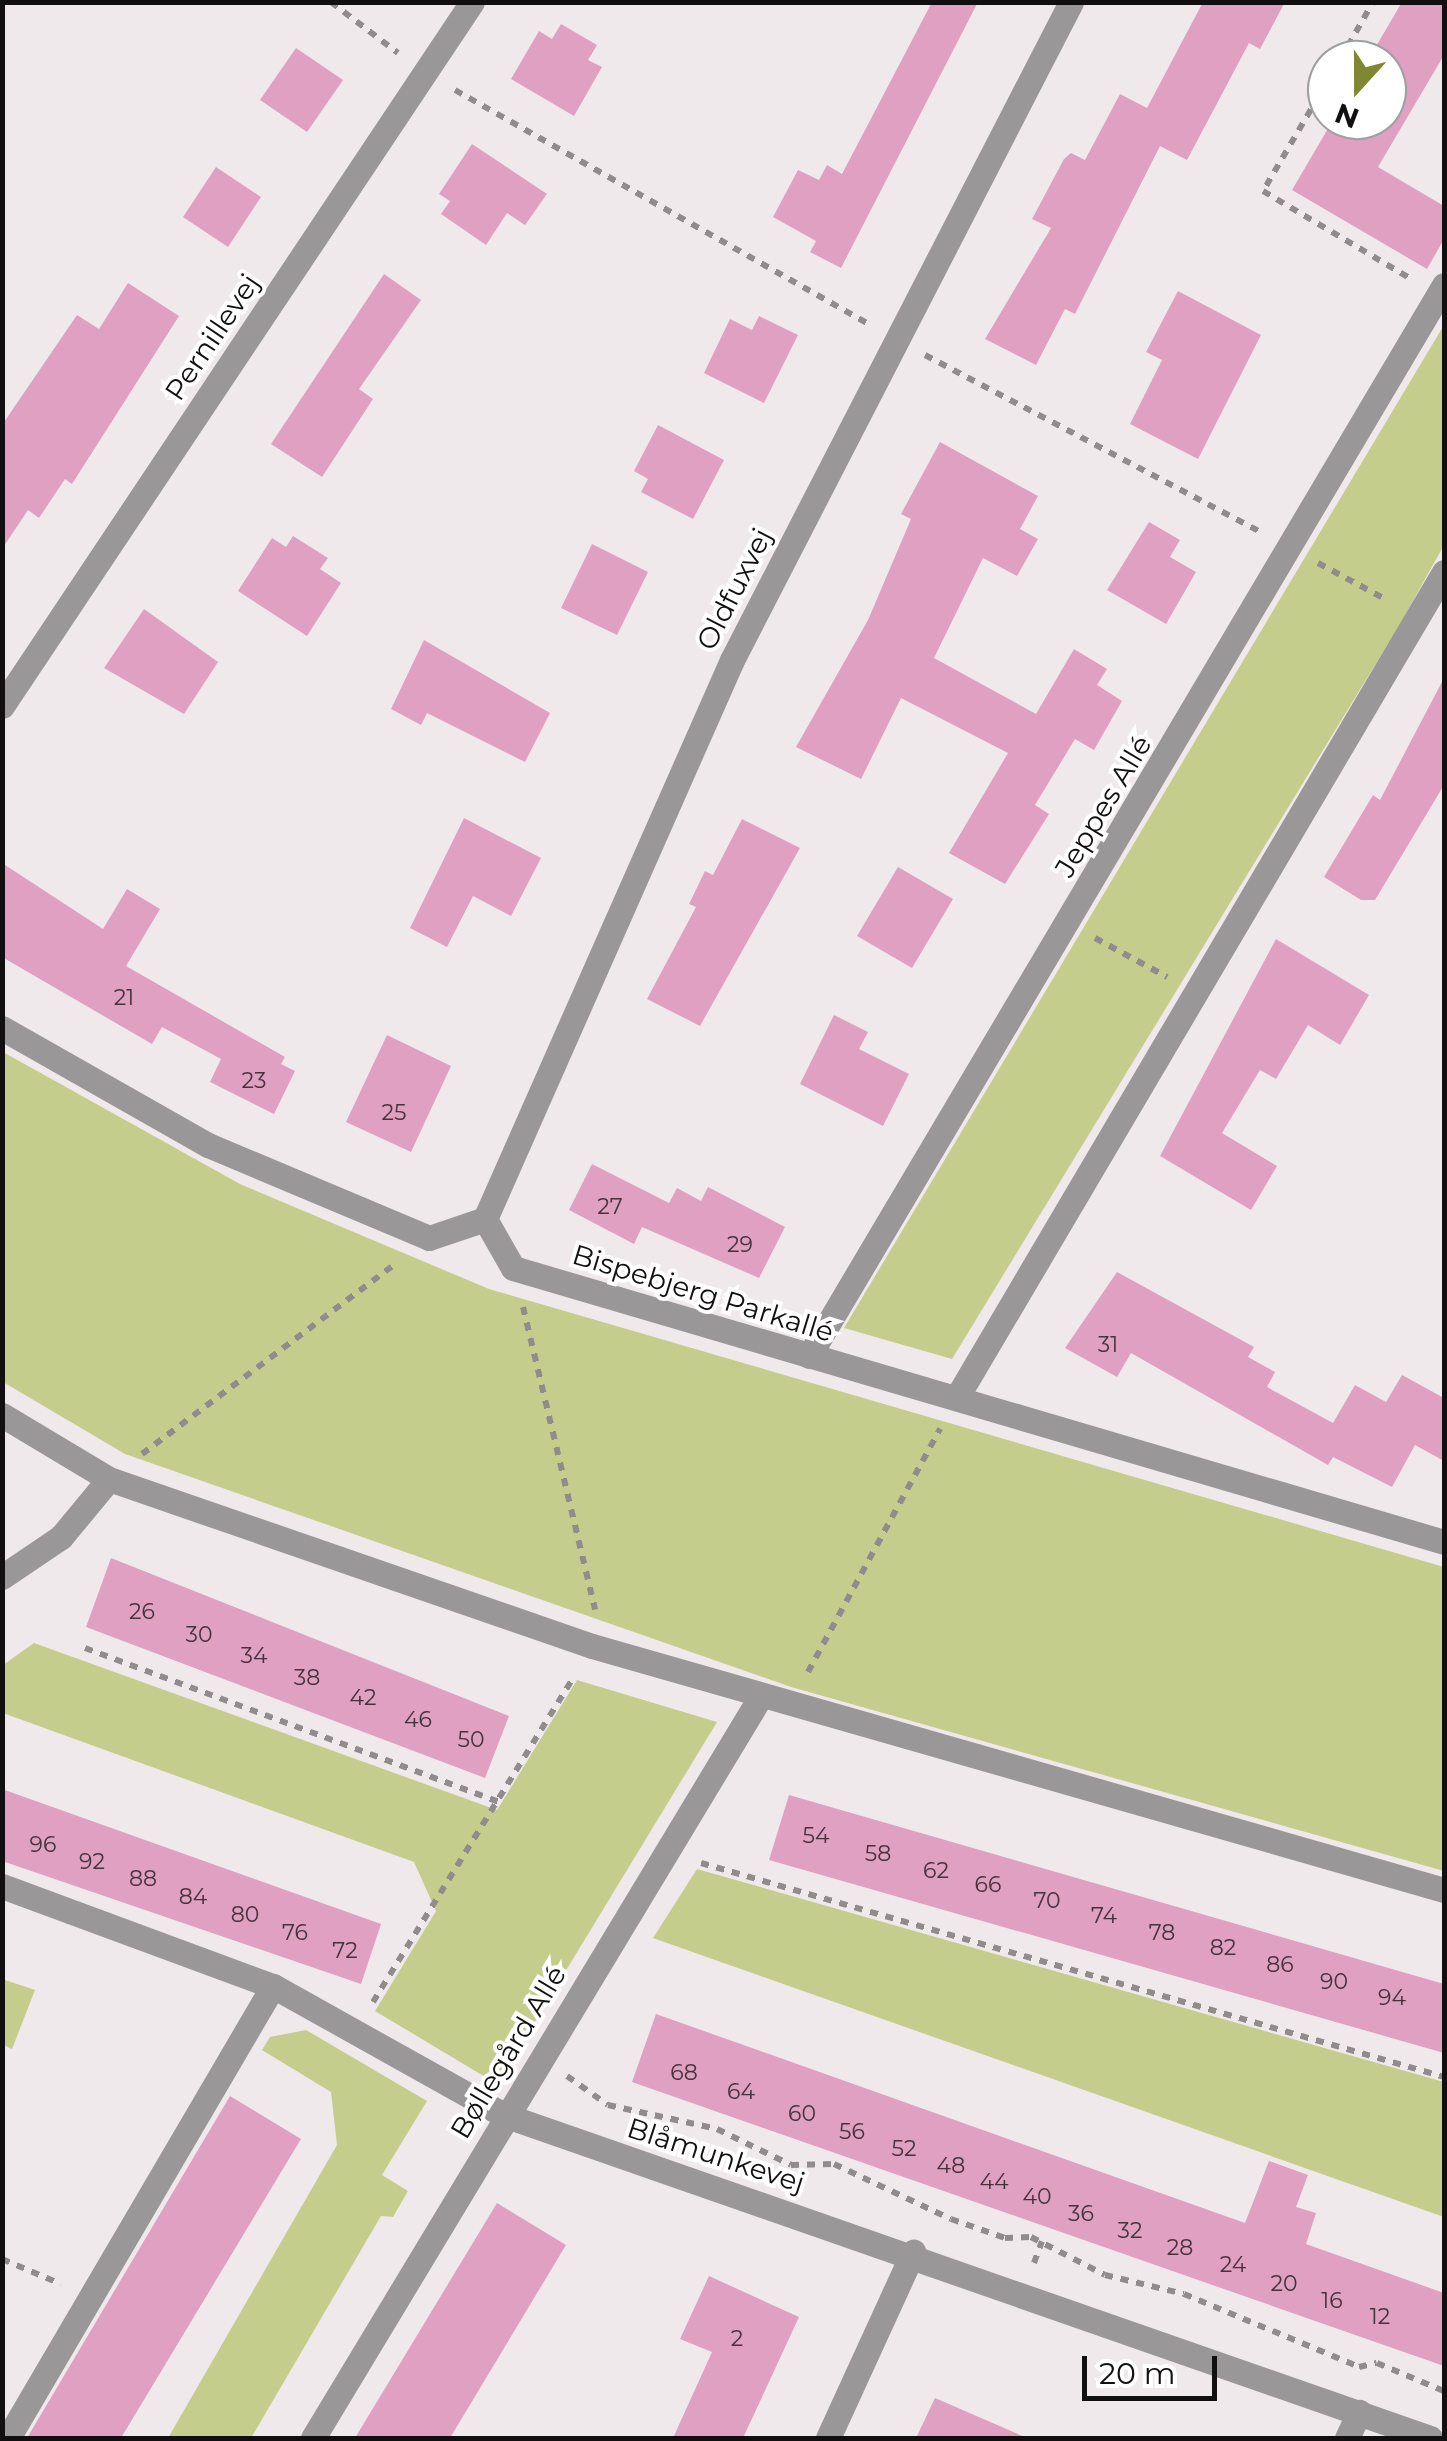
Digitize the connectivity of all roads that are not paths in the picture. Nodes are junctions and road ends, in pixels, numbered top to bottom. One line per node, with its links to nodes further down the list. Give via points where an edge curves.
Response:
1 (472, 2): 5 (street, Pernillevej)
2 (1070, 2): 7 (street, Oldfuxvej, via 654,823)
3 (1441, 290): 8 (street, Jeppes Allé)
4 (1444, 572): 9 (street)
5 (2, 706)
6 (2, 1028): 7 (street, via 208,1145 429,1238)
7 (485, 1219): 8 (street, Bispebjerg Parkallé, via 513,1268)
8 (809, 1356): 9 (street, Bispebjerg Parkallé)
9 (957, 1397): 12 (street, Bispebjerg Parkallé)
10 (2, 1415): 11 (street)
11 (109, 1478): 13 (street, via 61,1537); 14 (street)
12 (1444, 1542)
13 (2, 1576)
14 (759, 1699): 16 (street); 18 (street, Bøllegård Allé)
15 (2, 1886): 17 (street, Blåmunkevej)
16 (1444, 1890)
17 (273, 1986): 18 (street, Blåmunkevej); 21 (street)
18 (504, 2115): 19 (street, Blåmunkevej); 22 (street, Bøllegård Allé)
19 (913, 2252): 20 (street, Blåmunkevej); 23 (street)
20 (1359, 2412): 24 (street); 25 (street, Blåmunkevej)
21 (8, 2438)
22 (313, 2438)
23 (828, 2438)
24 (1347, 2438)
25 (1430, 2438)

